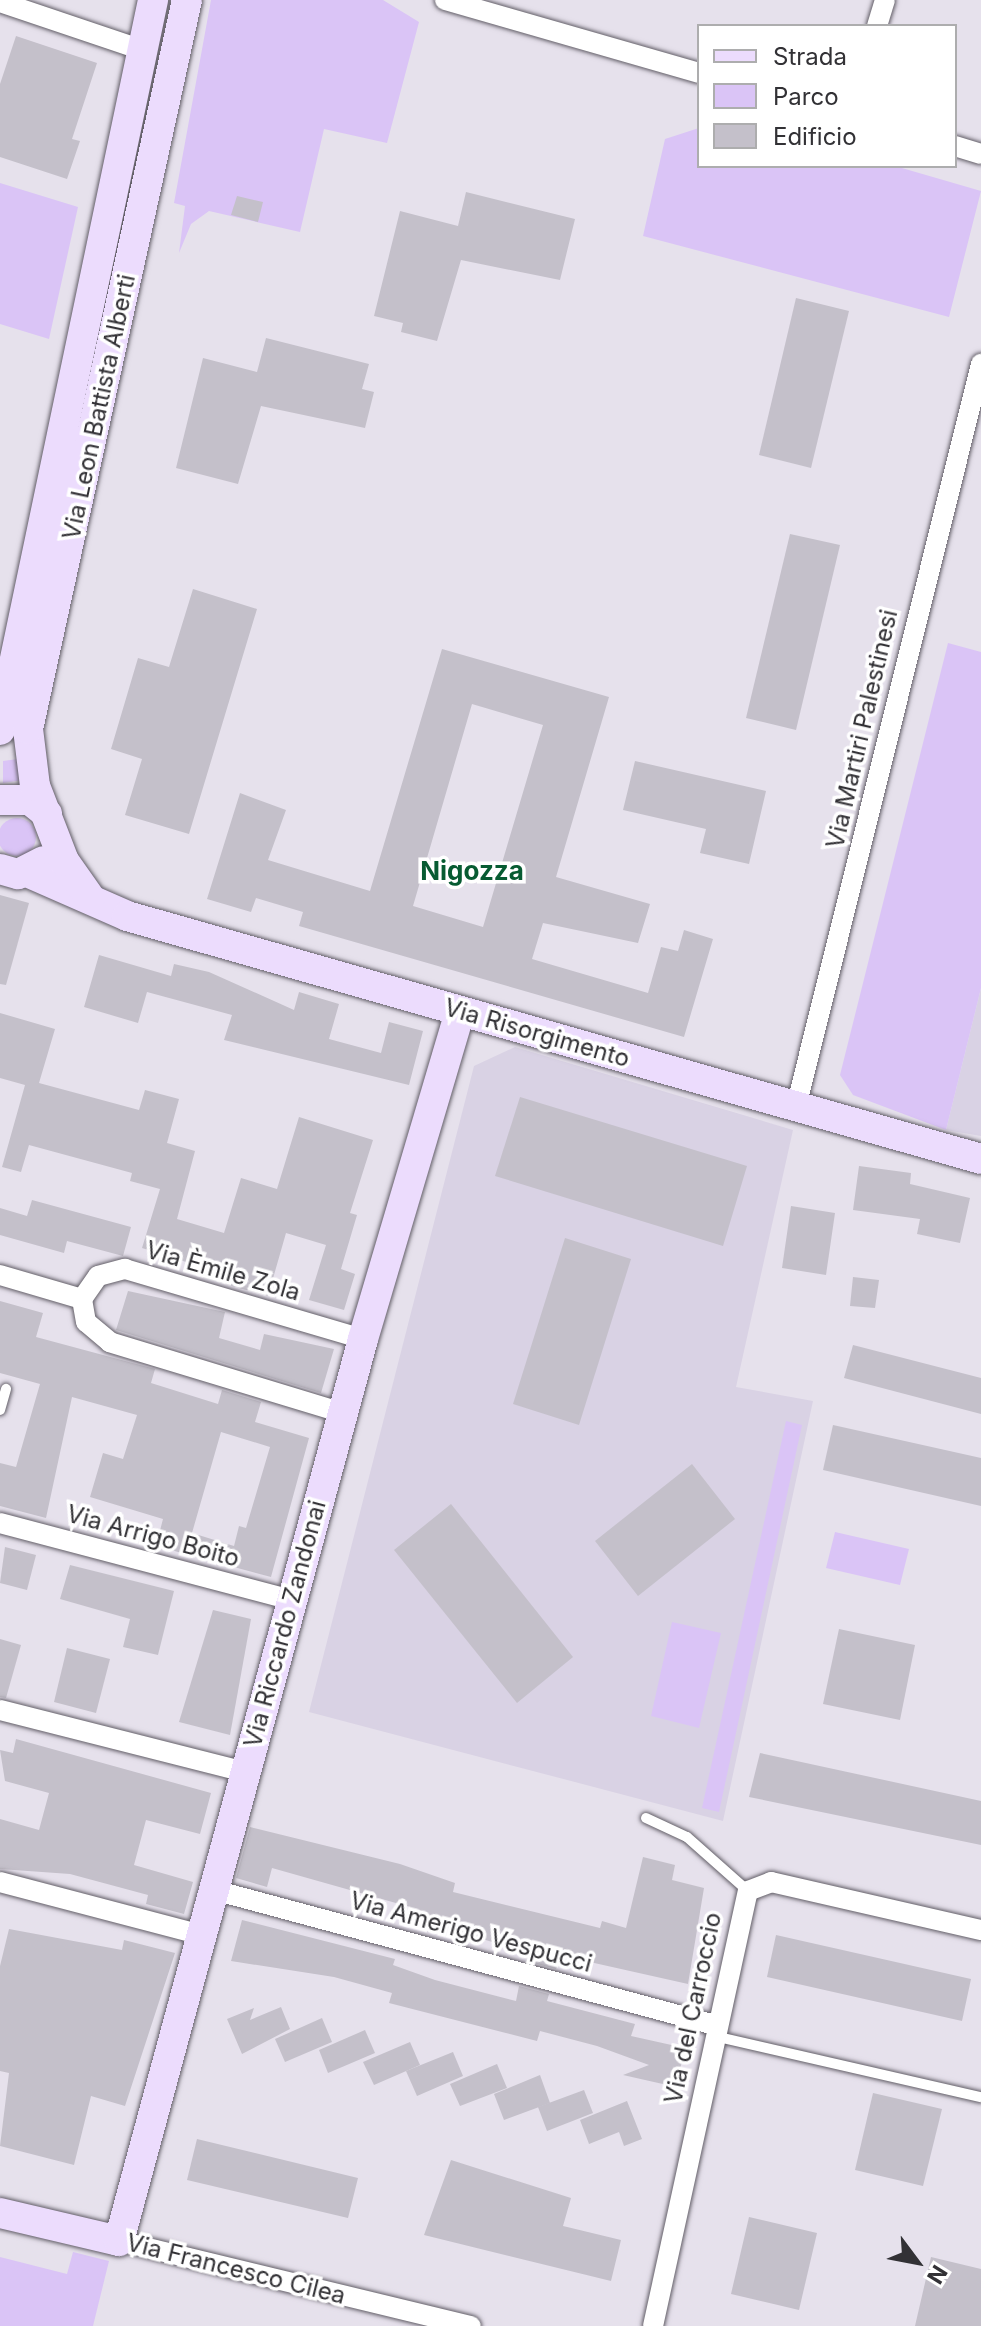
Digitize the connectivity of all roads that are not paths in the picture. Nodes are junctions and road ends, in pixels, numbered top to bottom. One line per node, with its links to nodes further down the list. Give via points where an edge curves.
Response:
1 (153, 0): 7 (street, Via Leon Battista Alberti)
2 (187, 0): 14 (street, Via Leon Battista Alberti, via 28,729 29,764)
3 (445, 0): 8 (street)
4 (885, 0): 6 (street)
5 (0, 2): 7 (street)
6 (878, 24)
7 (143, 50): 12 (street, Via Leon Battista Alberti)
8 (697, 72)
9 (957, 147): 10 (street)
10 (981, 154)
11 (981, 364): 18 (street, Via Martiri Palestinesi)
12 (0, 730)
13 (0, 800): 14 (street, via 30,800)
14 (50, 824): 15 (street, via 47,857); 16 (street)
15 (9, 874): 16 (street, Via Risorgimento)
16 (95, 902): 17 (street, Via Risorgimento)
17 (460, 1011): 18 (street, Via Risorgimento); 22 (street, Via Riccardo Zandonai)
18 (796, 1107): 19 (street, Via Risorgimento)
19 (981, 1159)
20 (0, 1275): 21 (street)
21 (82, 1299): 22 (street, Via Èmile Zola, via 105,1271 125,1269); 25 (street, via 86,1322 110,1342)
22 (363, 1339): 25 (street, Via Riccardo Zandonai)
23 (6, 1389): 24 (lane)
24 (0, 1410)
25 (343, 1413): 27 (street, Via Riccardo Zandonai)
26 (0, 1523): 27 (street, Via Arrigo Boito)
27 (292, 1600): 29 (street, Via Riccardo Zandonai)
28 (0, 1710): 29 (street)
29 (245, 1772): 32 (street, Via Riccardo Zandonai)
30 (646, 1818): 33 (lane, via 687,1837)
31 (0, 1882): 35 (street)
32 (214, 1890): 35 (street, Via Riccardo Zandonai); 36 (street, Via Amerigo Vespucci)
33 (748, 1891): 34 (street, Via del Carroccio, via 771,1882); 36 (street, Via del Carroccio)
34 (981, 1930)
35 (202, 1935): 39 (street, Via Riccardo Zandonai)
36 (714, 2030): 37 (lane); 41 (street, Via del Carroccio)
37 (981, 2097)
38 (0, 2213): 39 (street, Via Francesco Cilea)
39 (119, 2241): 40 (street, Via Francesco Cilea)
40 (471, 2326)
41 (653, 2326)

